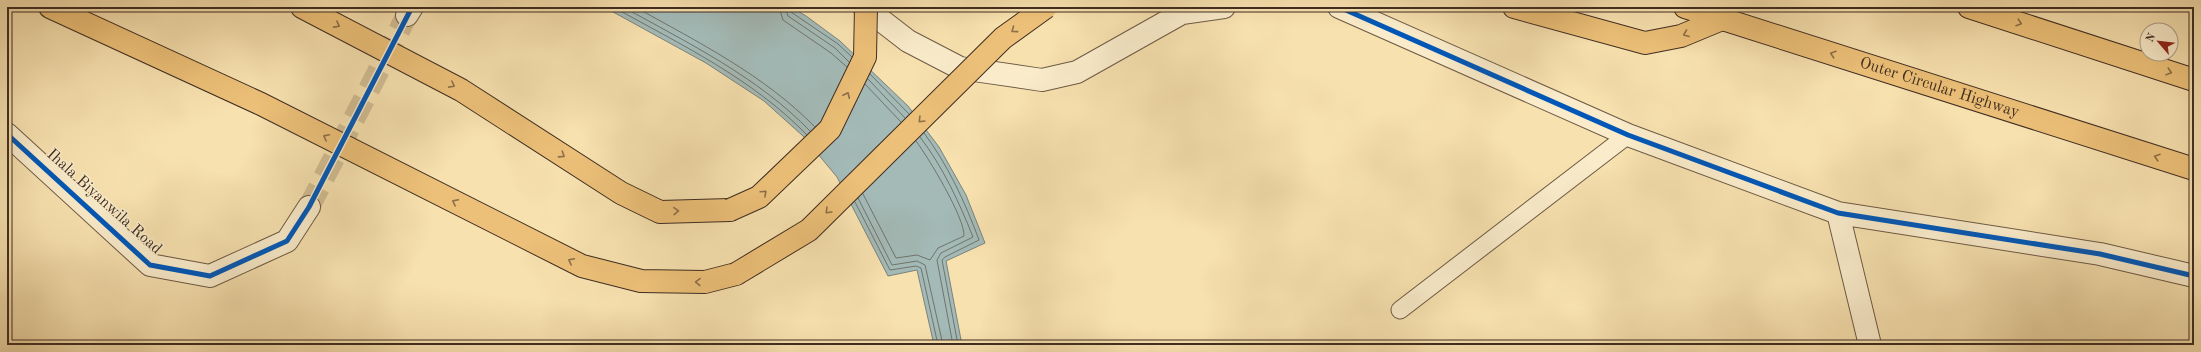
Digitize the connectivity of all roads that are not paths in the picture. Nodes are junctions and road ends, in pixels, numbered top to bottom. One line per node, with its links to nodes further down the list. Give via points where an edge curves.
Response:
1 (50, 7): 4 (highway, one-way to 1, bridge, via 1003,38 809,230 736,274 705,282 641,281 582,266 261,104)
2 (302, 7): 3 (highway, one-way to 3, bridge, via 461,90 621,194 660,212 730,210 759,197 830,130 865,57)
3 (865, 7): 5 (street, via 908,41 960,68 1042,80 1077,72 1182,13)
4 (1046, 7)
5 (1224, 7)
6 (1339, 7): 13 (street)
7 (1514, 7): 10 (highway, one-way to 7, via 1681,36 1645,43)
8 (1686, 7): 10 (highway, Outer Circular Highway)
9 (1969, 7): 11 (highway, one-way to 11)
10 (1722, 19): 14 (highway, Outer Circular Highway, one-way to 10)
11 (2194, 80)
12 (7, 134): 15 (street, Ihala Biyanwila Road, via 150,265 210,276 287,241)
13 (1628, 135): 16 (street); 18 (lane)
14 (2194, 169)
15 (309, 207)
16 (1838, 213): 17 (street, via 2100,254); 19 (street)
17 (2194, 276)
18 (1400, 310)
19 (1870, 345)

